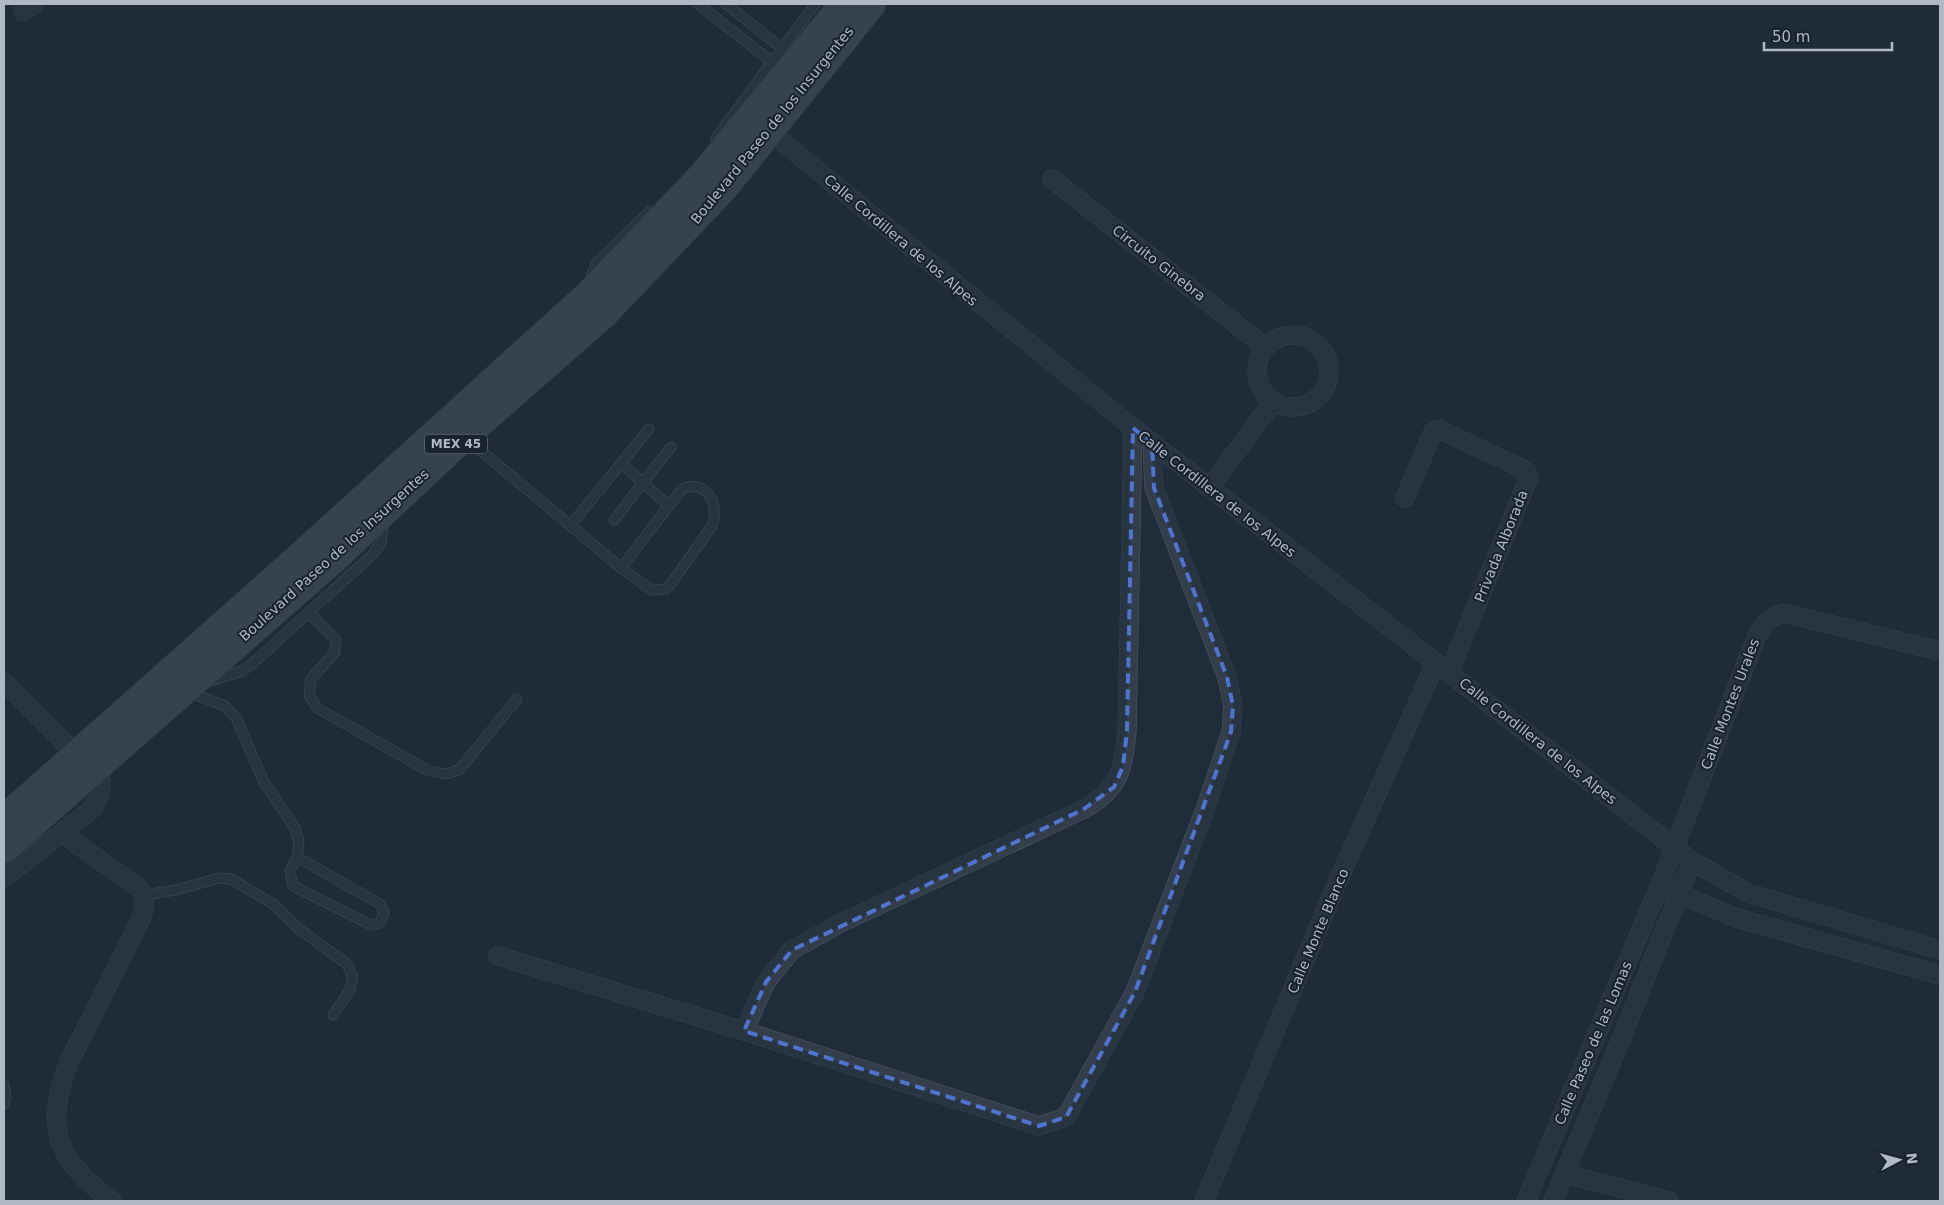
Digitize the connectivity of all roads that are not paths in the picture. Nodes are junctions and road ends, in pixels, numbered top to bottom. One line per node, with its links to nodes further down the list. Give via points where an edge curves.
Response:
1 (698, 4): 7 (lane)
2 (726, 4): 6 (lane)
3 (815, 4): 6 (lane)
4 (844, 4): 12 (main road, Boulevard Paseo de los Insurgentes / MEX 45, via 700,178)
5 (872, 4): 8 (main road, Boulevard Paseo de los Insurgentes / MEX 45)
6 (783, 50): 7 (lane)
7 (772, 62): 9 (lane)
8 (769, 131): 15 (street, Calle Cordillera de los Alpes); 17 (main road, Boulevard Paseo de los Insurgentes / MEX 45, via 724,188 604,314)
9 (713, 142)
10 (1052, 179): 13 (street, Circuito Ginebra)
11 (658, 203): 12 (lane, via 596,264)
12 (589, 294): 35 (main road, Boulevard Paseo de los Insurgentes / MEX 45)
13 (1266, 347): 14 (street, via 1258,359 1256,373 1263,392); 14 (street, via 1284,336 1305,337 1322,350 1329,370 1324,391 1314,402 1293,408)
14 (1273, 402): 22 (street)
15 (1133, 428): 18 (street, Calle Cordillera de los Alpes); 50 (street, via 1128,731 1123,766 1114,787 1097,802 1076,813 833,927 792,950 766,982)
16 (649, 429): 20 (lane)
17 (464, 437): 25 (main road, Boulevard Paseo de los Insurgentes / MEX 45); 27 (lane)
18 (1152, 442): 22 (street, Calle Cordillera de los Alpes); 50 (street, via 1154,488 1227,677 1232,706 1231,732 1206,807 1135,992 1066,1117 1039,1126)
19 (671, 447): 21 (lane)
20 (621, 463): 21 (lane); 27 (lane)
21 (644, 483): 24 (lane); 26 (lane)
22 (1210, 487): 31 (street, Calle Cordillera de los Alpes)
23 (1405, 498): 31 (street, Privada Alborada, via 1433,432 1438,428 1517,466 1529,477)
24 (669, 506): 28 (lane); 28 (lane, via 682,489 697,486 715,503 716,509 712,526 670,585 666,589 652,590)
25 (384, 509): 29 (lane, via 383,536 376,550); 33 (main road, Boulevard Paseo de los Insurgentes / MEX 45, via 335,558)
26 (614, 520)
27 (570, 526): 28 (lane)
28 (621, 568)
29 (309, 613): 33 (lane, via 242,671); 34 (lane, via 336,640 335,652 311,679 309,695 317,708 427,770 445,774 459,770)
30 (1940, 651): 38 (street, Calle Montes Urales, via 1792,614 1771,618 1758,634)
31 (1442, 667): 38 (street, Calle Cordillera de los Alpes); 55 (street, Calle Monte Blanco, via 1337,883)
32 (4, 682): 35 (street)
33 (186, 688): 35 (main road, Boulevard Paseo de los Insurgentes / MEX 45); 40 (lane, via 224,706 236,718 264,782 295,828 299,842)
34 (517, 699)
35 (88, 761): 36 (main road, Boulevard Paseo de los Insurgentes / MEX 45); 37 (street, via 102,782 101,795 92,809); 39 (main road, Boulevard Paseo de los Insurgentes / MEX 45)
36 (4, 819)
37 (61, 833): 42 (street); 44 (street)
38 (1674, 846): 41 (street); 43 (street, Calle Paseo de las Lomas)
39 (4, 849)
40 (296, 857): 40 (lane, via 290,871 293,886 372,925 380,923 384,912 380,904)
41 (1692, 861): 45 (street, Calle Paseo de las Lomas); 46 (street, via 1748,894)
42 (4, 878)
43 (1660, 885): 45 (street); 56 (street, Calle Paseo de las Lomas)
44 (144, 894): 49 (lane, via 176,890 219,878 231,880 273,904 299,929 347,964 353,978 350,990); 54 (street, via 144,913 69,1062 57,1105 57,1124 67,1160 81,1177)
45 (1678, 896): 48 (street, via 1737,918); 53 (street, Calle Paseo de las Lomas)
46 (1940, 950)
47 (498, 956): 50 (street)
48 (1940, 976)
49 (333, 1016)
50 (744, 1031)
51 (4, 1085): 52 (lane)
52 (4, 1104)
53 (1566, 1174): 57 (street, Calle Paseo de las Lomas); 58 (street)
54 (112, 1201)
55 (1204, 1201)
56 (1526, 1201)
57 (1553, 1201)
58 (1669, 1201)

